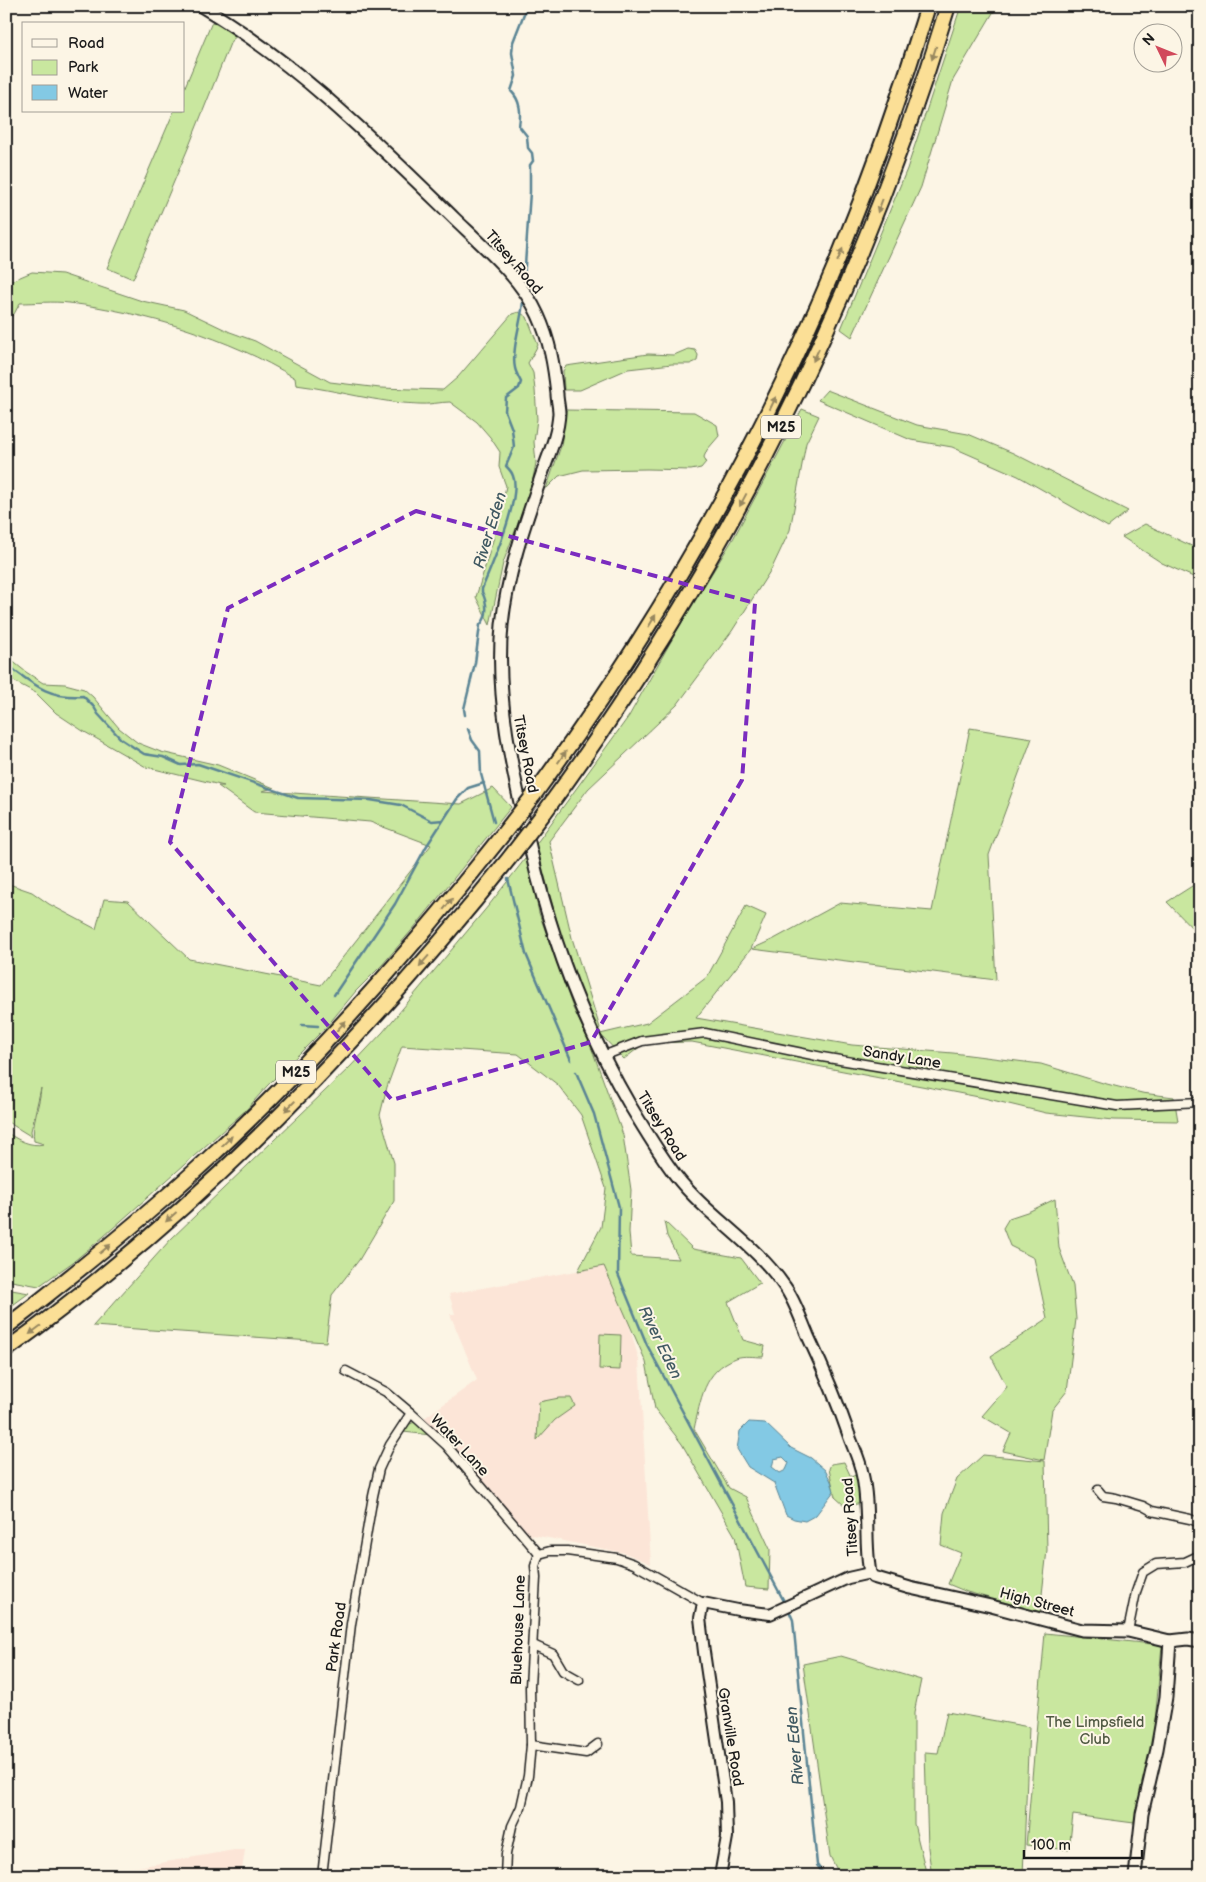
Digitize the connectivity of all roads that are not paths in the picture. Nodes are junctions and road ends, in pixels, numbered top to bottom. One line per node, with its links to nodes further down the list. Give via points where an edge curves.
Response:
1 (201, 6): 4 (main road, Titsey Road, via 273,56 382,148 522,288 536,309 546,334 559,414 551,450 507,590 502,624 502,698 512,766 548,916 574,993)
2 (928, 6): 6 (highway, M25, one-way to 2, bridge, via 134,1224 208,1159 322,1046 422,936 533,796 598,704 693,551 764,420 861,201 903,87)
3 (948, 6): 7 (highway, M25, one-way to 7, bridge, via 923,87 879,207 830,325 782,425 719,543 612,717 511,856 410,978 323,1072 201,1190 90,1287)
4 (603, 1056): 5 (street, Sandy Lane, via 642,1041 705,1033 822,1057 1117,1106); 14 (main road, Titsey Road, via 650,1140 674,1174 694,1197 746,1242 788,1290 836,1395 862,1470)
5 (1200, 1102)
6 (6, 1327)
7 (6, 1350)
8 (346, 1371): 9 (street, Water Lane, via 386,1392)
9 (411, 1413): 12 (street, Water Lane, via 446,1445); 23 (street, Park Road, via 379,1468 373,1496 351,1624)
10 (1098, 1490): 11 (street, via 1103,1496)
11 (1200, 1524)
12 (539, 1554): 15 (street, via 550,1551 617,1558 634,1564); 19 (street, Bluehouse Lane, via 535,1566)
13 (1200, 1555): 16 (street, via 1185,1562 1156,1564 1143,1572)
14 (870, 1573): 15 (street, via 848,1578 770,1614); 16 (main road, High Street, via 873,1577 910,1588 1082,1630)
15 (703, 1603): 25 (street, Granville Road, via 700,1618 726,1802 727,1837)
16 (1128, 1631): 17 (main road, High Street)
17 (1170, 1641): 18 (main road, High Street); 26 (main road, via 1166,1696 1142,1814)
18 (1200, 1641)
19 (533, 1645): 20 (street, via 553,1654 564,1671); 22 (street, Bluehouse Lane)
20 (579, 1680)
21 (598, 1744): 22 (street, via 586,1753)
22 (531, 1745): 24 (street, Bluehouse Lane, via 521,1807 512,1826 506,1854)
23 (322, 1876)
24 (505, 1876)
25 (720, 1876)
26 (1135, 1876)

